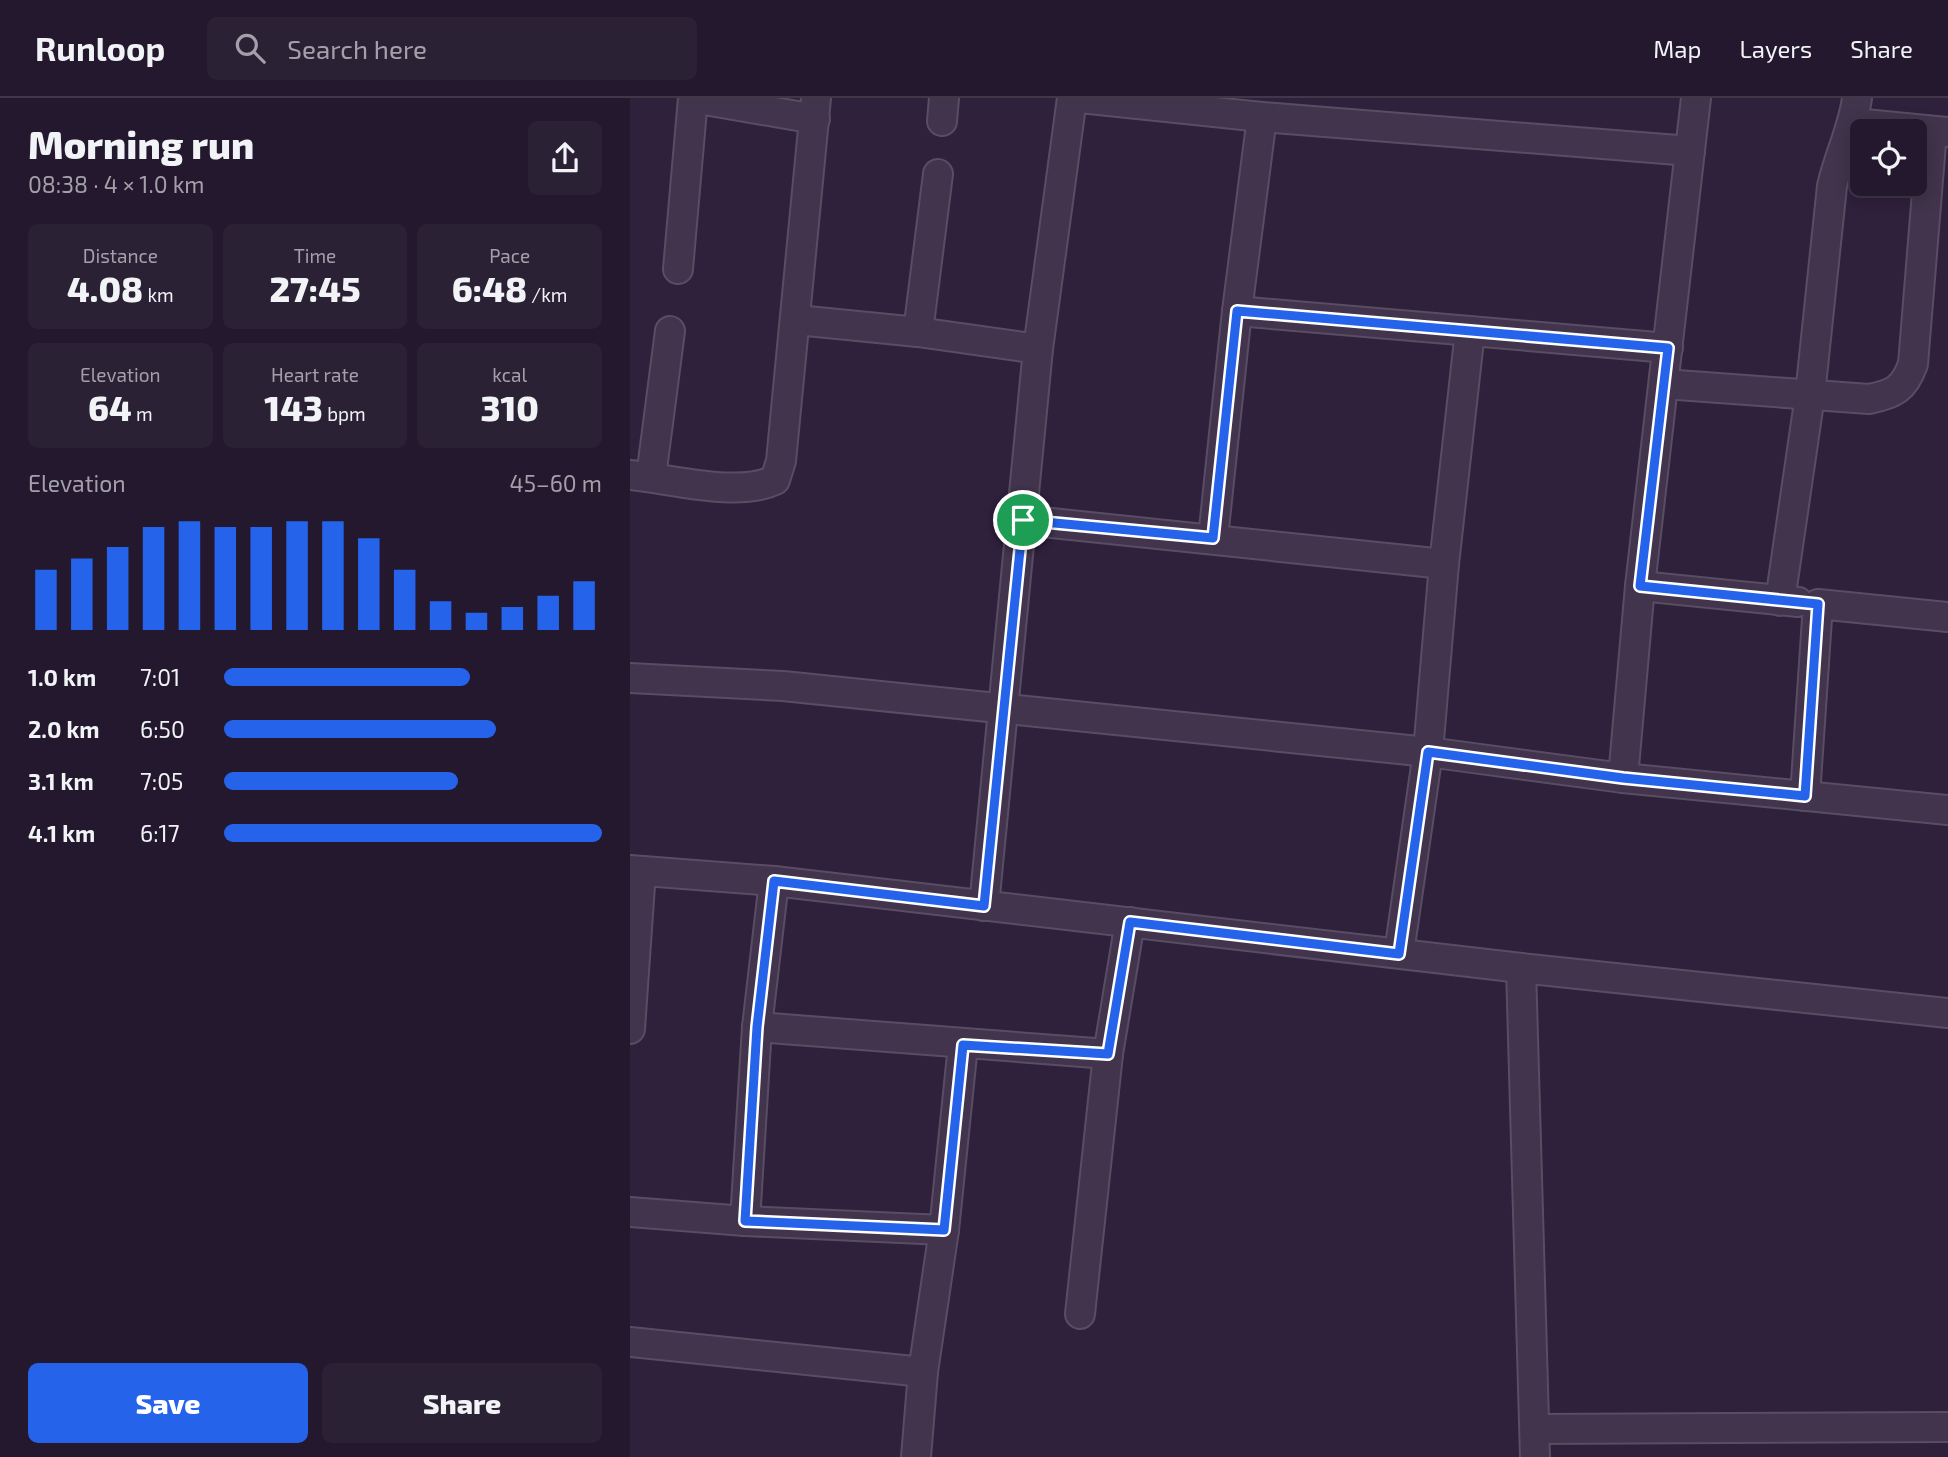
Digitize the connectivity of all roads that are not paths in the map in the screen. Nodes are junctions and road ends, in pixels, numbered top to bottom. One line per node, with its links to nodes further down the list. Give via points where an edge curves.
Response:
1 (693, 98): 5 (street); 11 (street)
2 (1072, 98): 18 (street)
3 (1080, 98): 7 (street)
4 (1696, 98): 9 (street)
5 (816, 108): 13 (street)
6 (1855, 110): 8 (street); 20 (street, via 1832,186)
7 (1262, 117): 9 (street); 12 (street)
8 (1940, 132): 20 (street, via 1913,364 1906,384 1891,395 1869,399)
9 (1690, 151): 17 (street)
10 (938, 174): 16 (street)
11 (678, 269)
12 (1237, 311): 15 (street); 23 (street)
13 (797, 320): 16 (street); 21 (street, via 775,480 761,487 734,487)
14 (670, 331): 21 (street)
15 (1470, 331): 17 (street); 24 (street)
16 (918, 332): 18 (street)
17 (1668, 348): 19 (street)
18 (1038, 349): 22 (street)
19 (1664, 384): 20 (street); 25 (street)
20 (1810, 395): 26 (street)
21 (641, 476)
22 (1023, 520): 23 (street); 30 (street)
23 (1213, 538): 24 (street)
24 (1444, 564): 31 (street)
25 (1640, 586): 26 (street); 32 (street)
26 (1780, 601): 27 (street)
27 (1818, 604): 28 (street); 33 (street)
28 (1948, 617)
29 (630, 678): 30 (street, via 783,686)
30 (1003, 708): 31 (street); 37 (street)
31 (1428, 752): 32 (street); 39 (street)
32 (1623, 778): 33 (street)
33 (1805, 796): 34 (street)
34 (1948, 810)
35 (635, 870): 36 (street); 42 (street)
36 (774, 881): 37 (street); 43 (street)
37 (984, 906): 38 (street)
38 (1130, 922): 39 (street); 46 (street)
39 (1399, 954): 40 (street)
40 (1521, 968): 41 (street); 54 (street)
41 (1948, 1013)
42 (630, 1022): 44 (street)
43 (757, 1027): 45 (street); 48 (street)
44 (630, 1029)
45 (963, 1045): 46 (street); 49 (street)
46 (1108, 1054): 50 (street)
47 (630, 1212): 48 (street)
48 (745, 1221): 49 (street)
49 (944, 1230): 52 (street)
50 (1080, 1314)
51 (630, 1342): 52 (street)
52 (923, 1372): 55 (street)
53 (1948, 1427): 54 (street)
54 (1535, 1429): 56 (street)
55 (916, 1457)
56 (1535, 1457)

